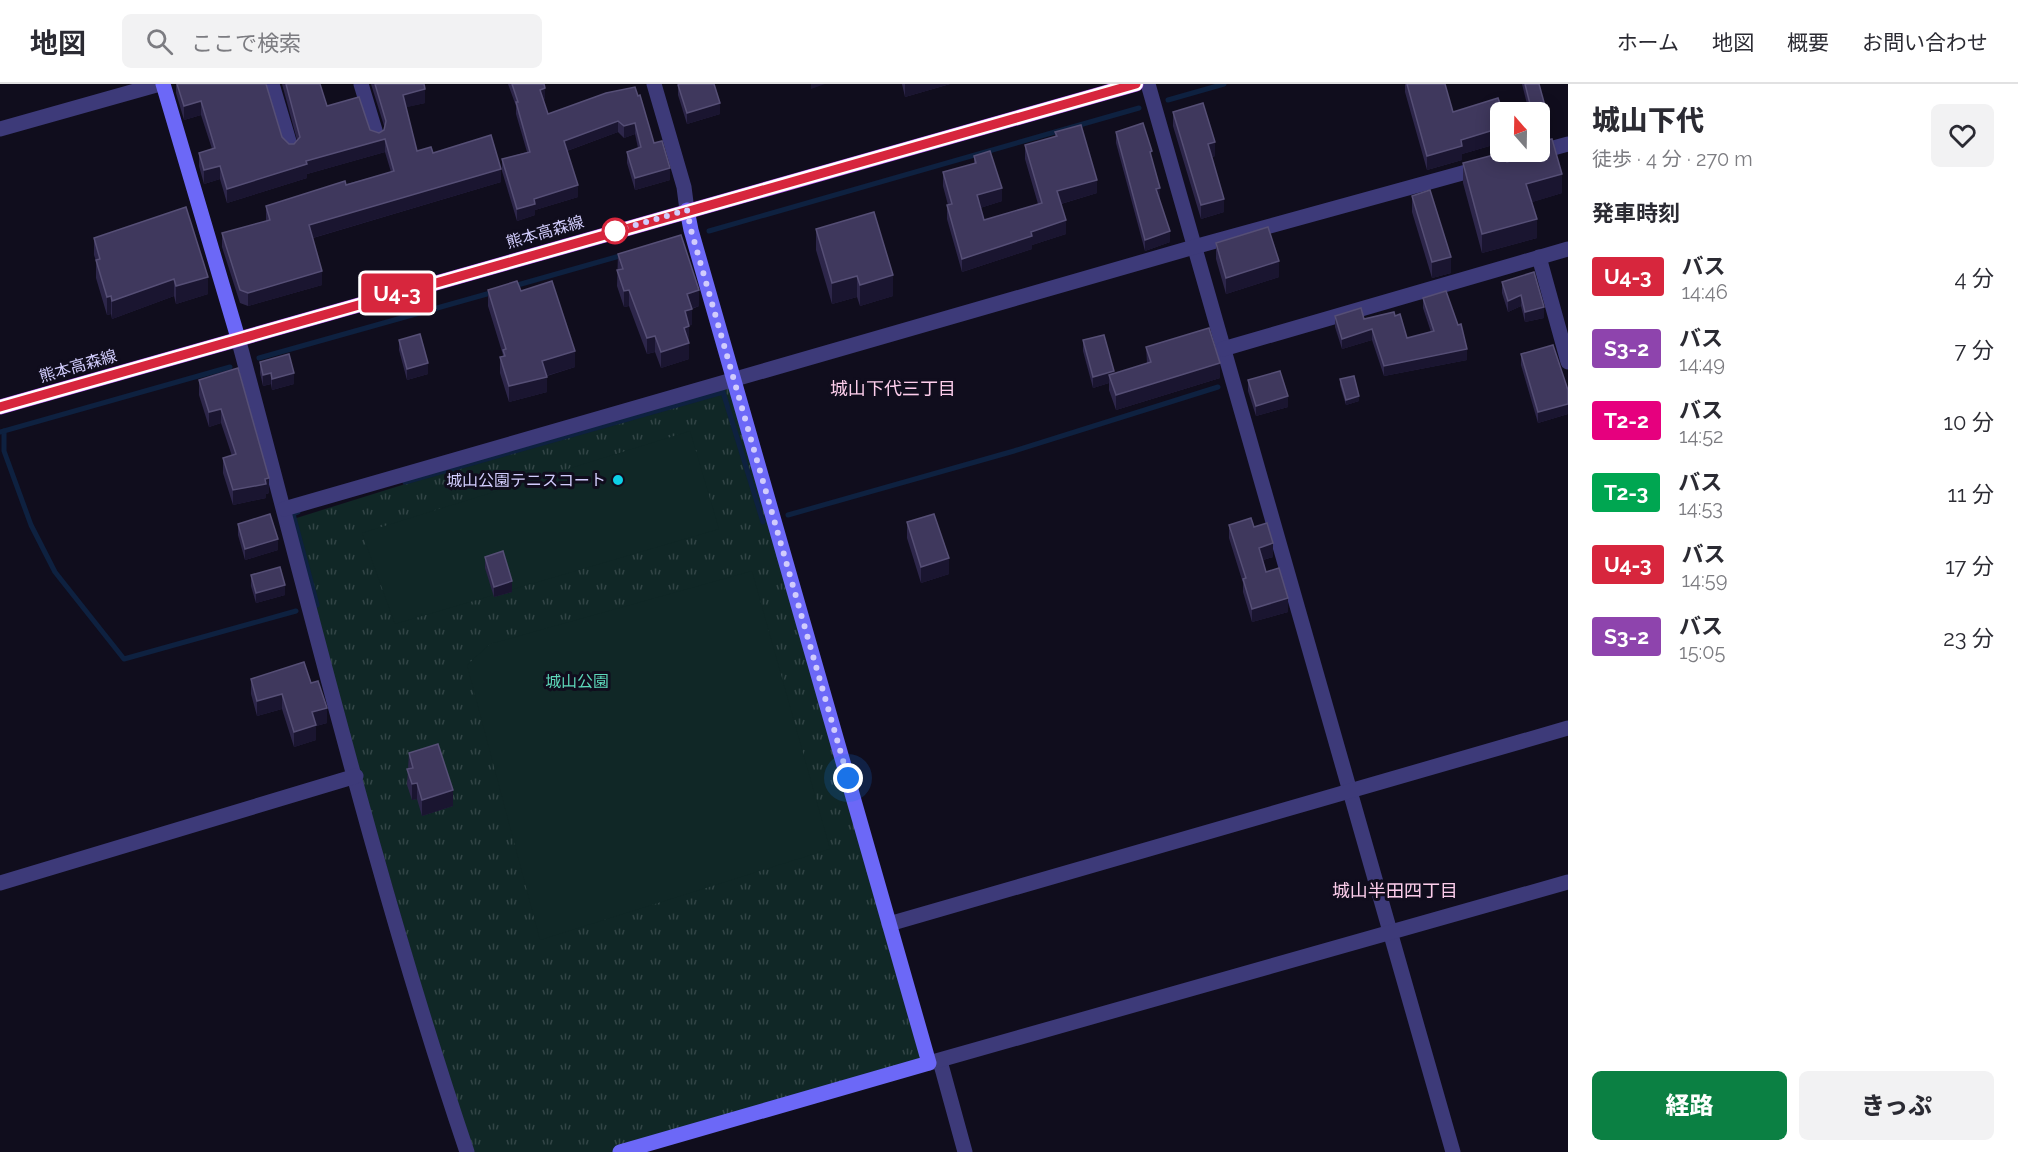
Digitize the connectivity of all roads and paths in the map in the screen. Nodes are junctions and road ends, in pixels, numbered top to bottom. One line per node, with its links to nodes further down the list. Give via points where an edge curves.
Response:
1 (161, 84): 7 (street); 15 (street)
2 (272, 84): 10 (street)
3 (361, 84): 8 (street)
4 (654, 84): 11 (street)
5 (1136, 84): 11 (main road, 熊本高森線)
6 (1148, 84): 12 (street)
7 (0, 129)
8 (377, 137)
9 (1568, 144): 12 (street)
10 (291, 148)
11 (687, 210): 15 (main road, 熊本高森線); 18 (street)
12 (1194, 247): 16 (street); 18 (street)
13 (1568, 249): 14 (street)
14 (1539, 257): 16 (street); 17 (street)
15 (238, 338): 19 (main road, 熊本高森線); 20 (street)
16 (1223, 349): 23 (street)
17 (1568, 362)
18 (734, 381): 20 (street); 26 (street)
19 (0, 408)
20 (284, 509): 22 (street)
21 (1568, 728): 23 (street)
22 (356, 776): 25 (street); 29 (street, via 441,1075)
23 (1351, 791): 26 (street); 27 (street)
24 (1568, 882): 27 (street)
25 (0, 883)
26 (889, 924): 28 (street)
27 (1391, 930): 28 (street); 32 (street)
28 (934, 1062): 30 (street); 31 (street)
29 (467, 1152)
30 (620, 1152)
31 (965, 1152)
32 (1453, 1152)

